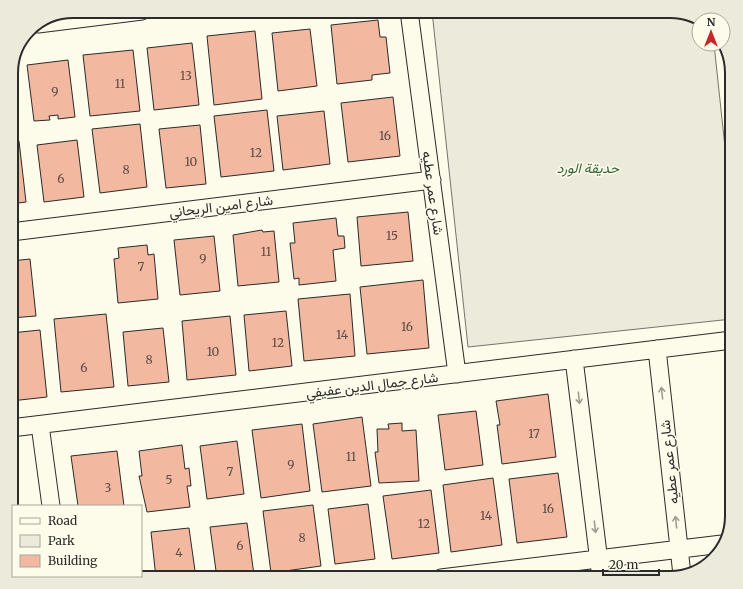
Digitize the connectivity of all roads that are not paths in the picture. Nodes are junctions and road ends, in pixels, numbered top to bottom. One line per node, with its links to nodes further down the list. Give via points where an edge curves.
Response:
1 (86, 18): 3 (street)
2 (410, 18): 4 (street, شارع عمر عطيه)
3 (53, 22)
4 (432, 180): 5 (street, شارع امين الريحاني); 9 (street, شارع عمر عطيه)
5 (18, 231)
6 (725, 341): 7 (street, شارع جمال الدين عفيفي)
7 (657, 349): 8 (street, شارع جمال الدين عفيفي); 14 (street, شارع عمر عطيه, one-way to 7)
8 (574, 359): 9 (street, شارع جمال الدين عفيفي); 15 (street, one-way to 15)
9 (457, 374): 10 (street, شارع جمال الدين عفيفي)
10 (40, 425): 11 (street, شارع جمال الدين عفيفي); 12 (street)
11 (18, 427)
12 (52, 505)
13 (717, 545): 14 (street)
14 (679, 549): 15 (street); 16 (street, شارع عمر عطيه)
15 (599, 559): 17 (street); 18 (street)
16 (681, 570)
17 (499, 571)
18 (600, 571)

